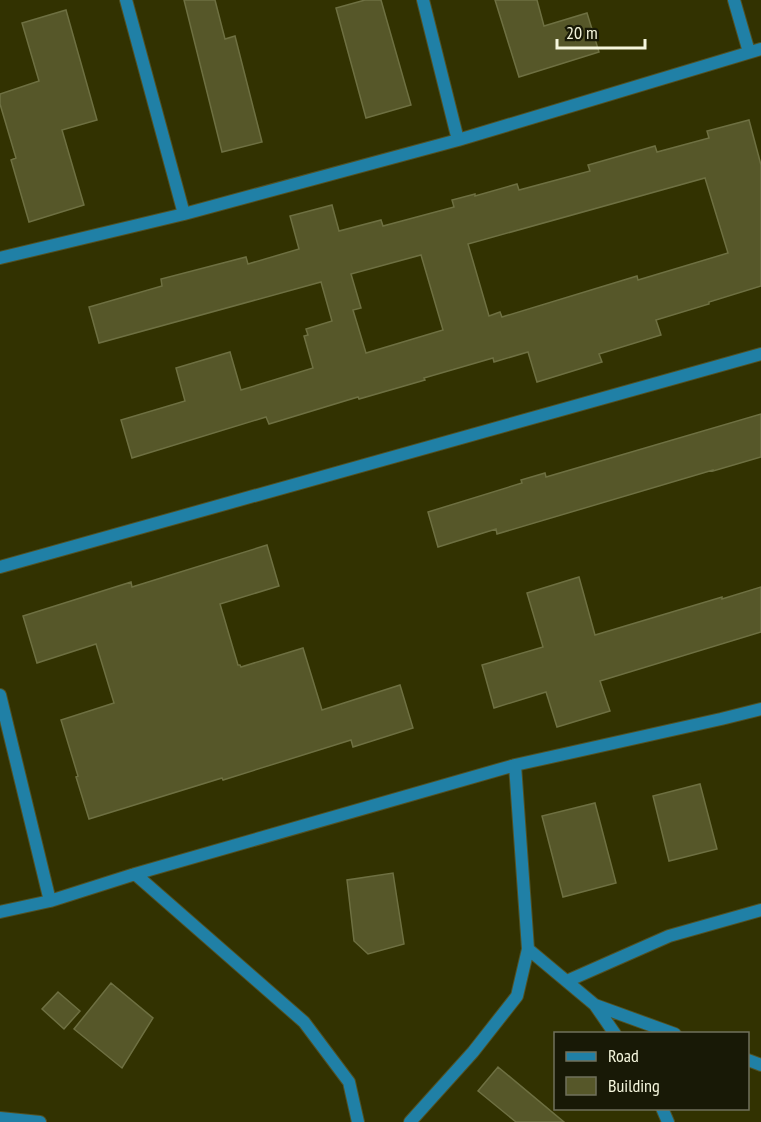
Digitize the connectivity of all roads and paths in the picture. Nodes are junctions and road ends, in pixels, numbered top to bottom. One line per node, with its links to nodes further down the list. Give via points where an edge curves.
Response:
1 (126, 0): 6 (street)
2 (423, 0): 5 (street)
3 (734, 0): 4 (street)
4 (755, 51): 5 (street)
5 (458, 140): 6 (street)
6 (184, 214): 7 (street)
7 (0, 258)
8 (761, 354): 9 (street)
9 (0, 567)
10 (0, 694): 14 (street)
11 (761, 709): 12 (street)
12 (515, 765): 13 (street); 17 (street)
13 (135, 874): 14 (street); 24 (street, via 304,1022 349,1082)
14 (50, 901): 16 (street)
15 (761, 910): 18 (street, via 669,936)
16 (0, 912)
17 (528, 949): 18 (street); 25 (street, via 517,996)
18 (567, 981): 19 (street)
19 (595, 1005): 20 (street); 21 (street)
20 (614, 1032)
21 (669, 1032)
22 (0, 1118): 23 (street)
23 (40, 1122)
24 (358, 1122)
25 (410, 1122)

